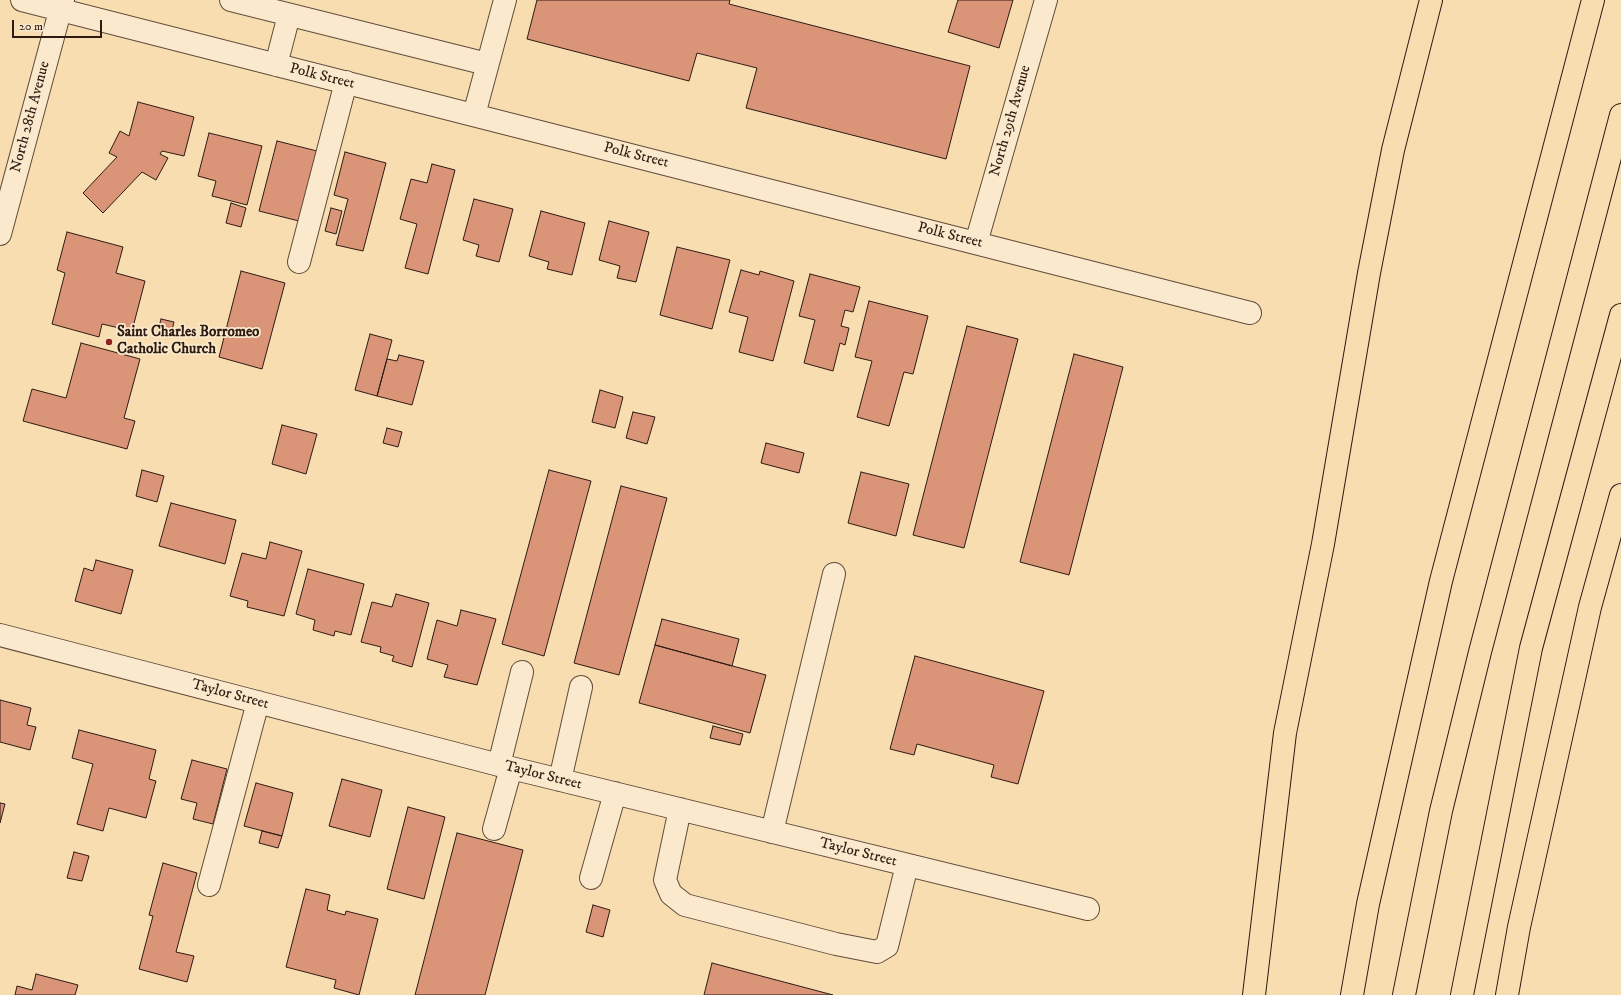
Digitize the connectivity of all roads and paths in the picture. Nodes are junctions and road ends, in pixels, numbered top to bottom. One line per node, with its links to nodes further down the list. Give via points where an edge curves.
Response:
1 (22, 0): 7 (street, Polk Street)
2 (505, 0): 9 (street)
3 (1046, 0): 15 (street, North 29th Avenue)
4 (1431, 0): 35 (highway, via 1393,150 1369,273 1323,544 1285,733)
5 (1593, 0): 36 (highway, via 1441,581 1368,904)
6 (243, 2): 8 (street)
7 (61, 5): 10 (street, Polk Street); 14 (street, North 28th Avenue)
8 (289, 15): 9 (street); 10 (street)
9 (487, 64): 12 (street)
10 (276, 65): 11 (street, Polk Street)
11 (346, 82): 12 (street, Polk Street); 16 (street)
12 (474, 115): 15 (street, Polk Street)
13 (1621, 115): 37 (highway, via 1478,659 1442,811)
14 (0, 234)
15 (976, 243): 17 (street, Polk Street)
16 (299, 262)
17 (1250, 313)
18 (1621, 315): 38 (highway, via 1531,648)
19 (1621, 495): 39 (highway, via 1588,615 1519,927)
20 (834, 574): 30 (street)
21 (0, 635): 24 (street, Taylor Street)
22 (522, 672): 25 (street)
23 (581, 687): 26 (street)
24 (258, 702): 25 (street, Taylor Street); 33 (street)
25 (505, 767): 26 (street, Taylor Street); 29 (street)
26 (560, 780): 27 (street, Taylor Street)
27 (615, 793): 28 (street, Taylor Street); 32 (street)
28 (680, 809): 30 (street, Taylor Street); 31 (street, via 665,880 671,894 685,905 828,942 877,952 887,946)
29 (494, 829)
30 (772, 832): 31 (street, Taylor Street)
31 (907, 865): 34 (street, Taylor Street)
32 (591, 878)
33 (209, 886)
34 (1088, 909)
35 (1254, 995)
36 (1352, 995)
37 (1404, 995)
38 (1462, 995)
39 (1507, 995)

